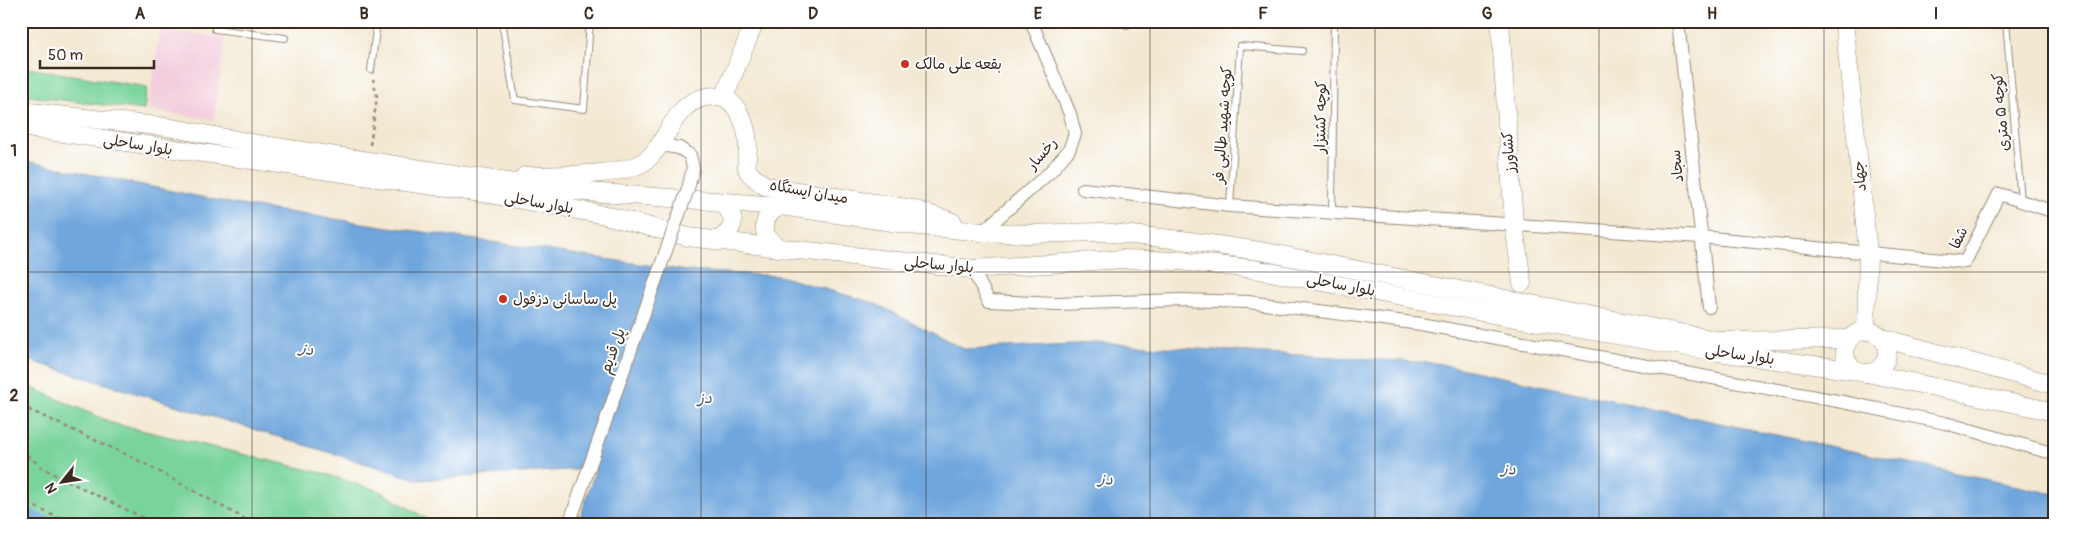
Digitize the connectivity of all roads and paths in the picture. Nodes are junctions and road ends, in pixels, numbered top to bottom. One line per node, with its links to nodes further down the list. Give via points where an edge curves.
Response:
1 (217, 21): 14 (lane, via 215,28)
2 (377, 21): 16 (lane)
3 (502, 21): 4 (lane, via 515,100 584,109)
4 (590, 21)
5 (756, 21): 17 (main road)
6 (1031, 21): 33 (street, رخسار, via 1070,114 1075,134 1069,150 1050,172)
7 (1116, 21): 8 (lane, via 1127,25)
8 (1135, 21)
9 (1334, 21): 30 (lane, کوچه کشتزار)
10 (1500, 21): 32 (main road, کشاورز)
11 (1678, 21): 35 (street, سجاد)
12 (1844, 21): 38 (main road, جهاد)
13 (2006, 21): 27 (lane, کوچه ۵ متری)
14 (286, 38)
15 (1302, 51): 29 (lane, کوچه شهید طالبی فر, via 1240,46)
16 (370, 70): 23 (path, via 377,97)
17 (724, 98): 21 (main road, via 709,96 694,100 679,112); 33 (main road, میدان ایستگاه, via 737,110 746,126 748,171 765,186 913,209)
18 (21, 111): 20 (main road, بلوار ساحلی)
19 (21, 128): 22 (main road, بلوار ساحلی)
20 (167, 128): 22 (main road, via 160,132 158,139); 23 (main road, بلوار ساحلی)
21 (660, 145): 24 (main road, via 644,162 622,170); 58 (street, پل قدیم, bridge, via 679,148 690,155 693,168 688,189)
22 (164, 149): 36 (main road, بلوار ساحلی, via 558,205 688,237)
23 (367, 161): 24 (main road, بلوار ساحلی)
24 (488, 178): 26 (main road, بلوار ساحلی, via 560,190)
25 (1083, 189): 29 (street)
26 (717, 201): 28 (main road, بلوار ساحلی); 36 (main road, via 728,208 733,221 728,234)
27 (2021, 201): 31 (street, شفا); 38 (street, شفا, via 1999,194 1965,262)
28 (781, 206): 33 (main road, بلوار ساحلی); 37 (main road, via 774,209 765,222 768,238)
29 (1230, 206): 30 (street)
30 (1332, 212): 32 (street)
31 (2055, 212)
32 (1514, 224): 35 (street); 41 (main road, کشاورز)
33 (982, 232): 34 (main road, بلوار ساحلی)
34 (1101, 232): 39 (main road, via 1110,246); 45 (main road, بلوار ساحلی, via 1260,251 1721,341)
35 (1702, 237): 38 (street); 42 (street, سجاد)
36 (717, 241): 37 (main road, بلوار ساحلی)
37 (780, 248): 40 (main road, بلوار ساحلی)
38 (1868, 252): 43 (main road, جهاد)
39 (1102, 261): 40 (main road, بلوار ساحلی); 46 (main road, بلوار ساحلی, via 1179,261 1254,269 1516,318)
40 (972, 269): 51 (street, via 989,301 1056,304 1180,300 1248,302 1421,324 1848,402 1945,423)
41 (1522, 283)
42 (1709, 307)
43 (1866, 331): 44 (main road, via 1875,332); 45 (main road)
44 (1882, 338): 46 (main road, via 1887,347 1883,364 1876,371); 47 (main road)
45 (1849, 339): 46 (main road, via 1846,357 1850,365)
46 (1862, 372): 49 (main road, بلوار ساحلی)
47 (2055, 386)
48 (21, 406): 55 (path, via 136,459)
49 (2055, 412)
50 (21, 450): 54 (path, via 46,470)
51 (2055, 454)
52 (21, 500): 53 (path)
53 (71, 524)
54 (156, 524)
55 (254, 524)
56 (324, 524): 57 (path, via 363,520)
57 (380, 524)
58 (569, 524)

